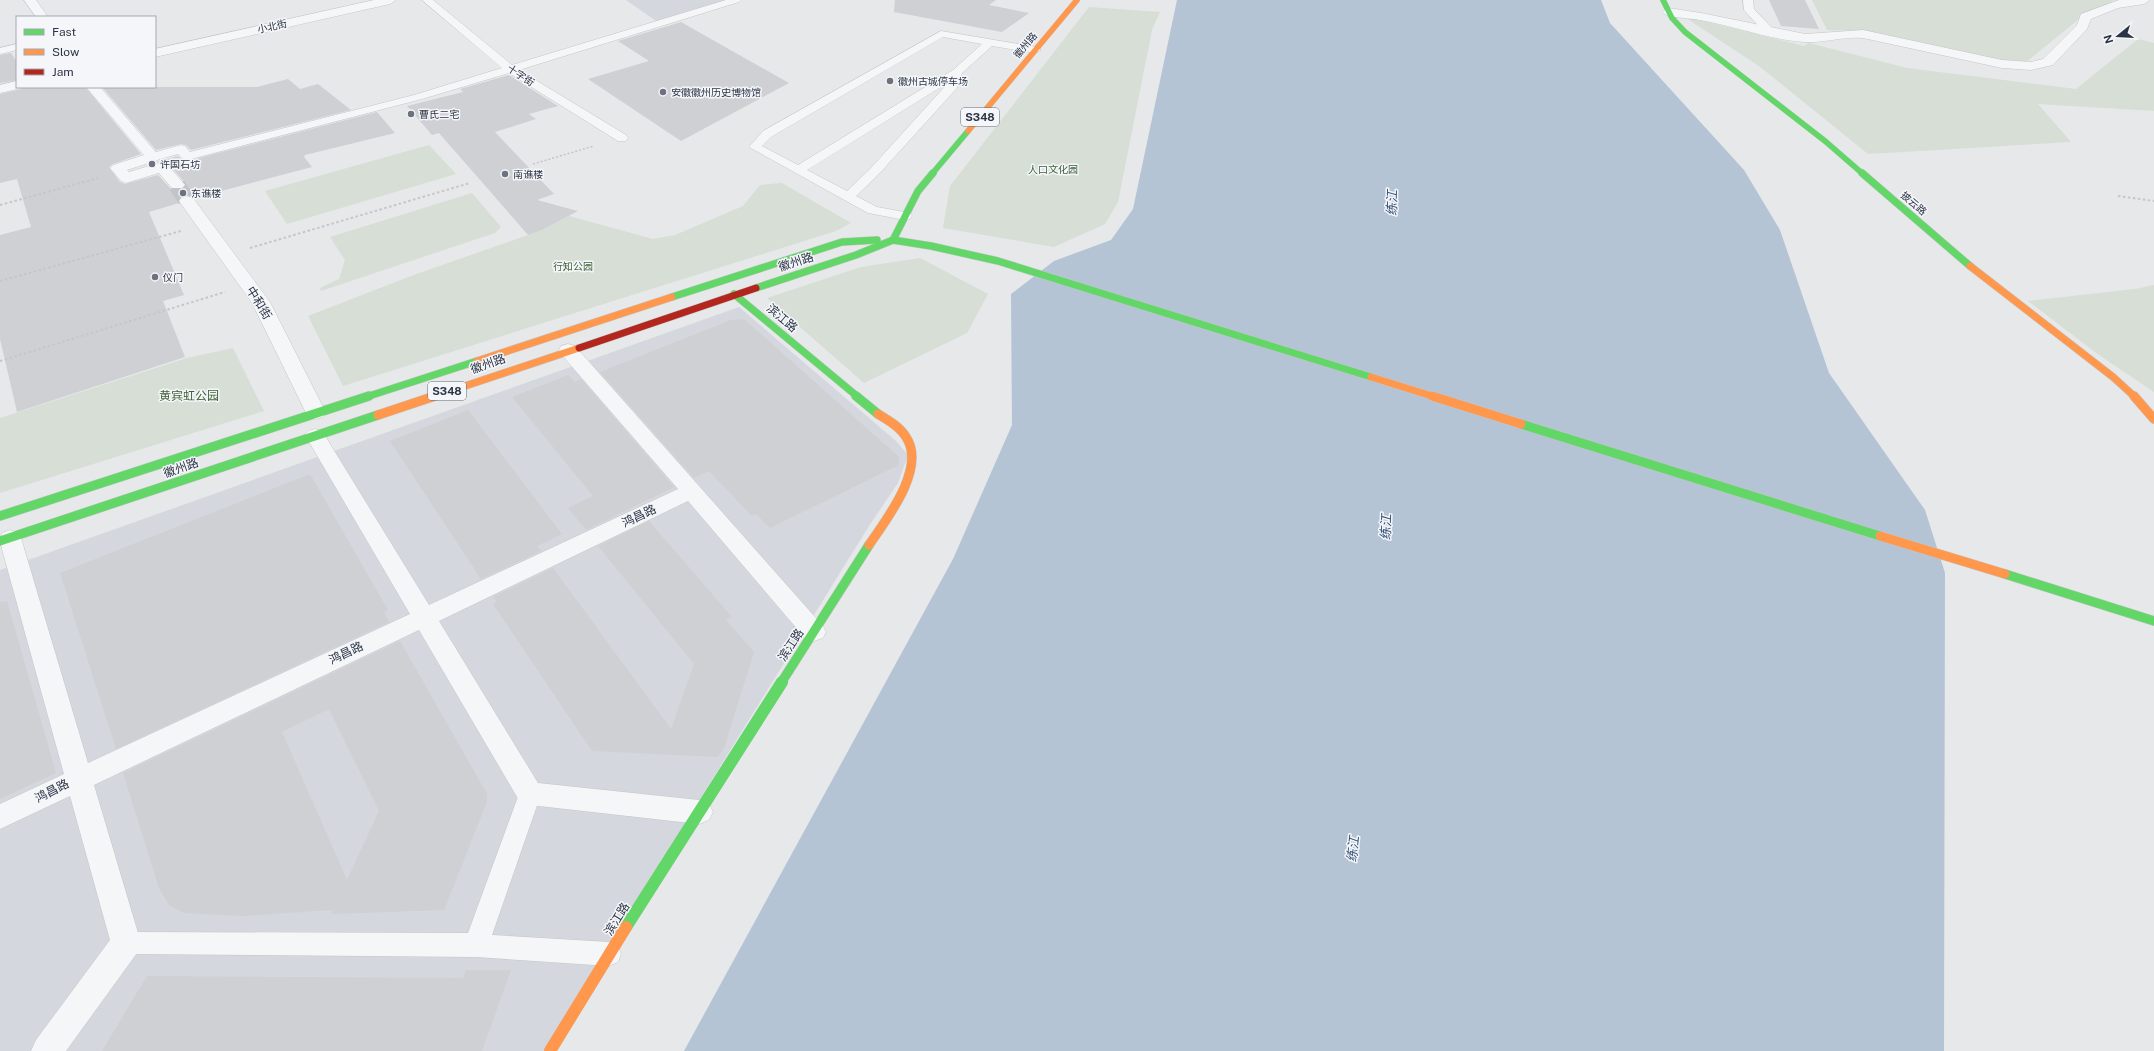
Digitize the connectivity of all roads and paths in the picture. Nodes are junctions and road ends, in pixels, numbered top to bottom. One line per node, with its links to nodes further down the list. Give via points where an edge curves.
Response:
1 (30, 0): 9 (street)
2 (390, 0): 15 (street, 小北街)
3 (427, 0): 16 (lane, 十字街)
4 (736, 0): 16 (lane)
5 (1077, 0): 13 (street, 徽州路 / S348)
6 (1748, 0): 10 (lane, via 1749,10)
7 (2144, 0): 10 (street, via 2126,1 2085,17 2083,26 2048,62 2031,66 2002,64 1863,34 1842,33 1828,37 1806,38)
8 (1666, 6): 10 (street); 42 (street, 披云路, via 1685,32 1825,141 1980,275 2113,377)
9 (41, 16)
10 (1768, 30)
11 (990, 42): 13 (lane); 17 (lane); 24 (lane, via 941,34 766,134 755,147)
12 (16, 47): 14 (lane)
13 (1036, 50): 33 (street, 徽州路 / S348, via 918,191)
14 (0, 51)
15 (156, 53)
16 (510, 69): 21 (lane, 十字街); 22 (lane, via 418,97 187,156 181,149)
17 (957, 72): 24 (lane); 29 (lane, via 953,86)
18 (16, 85): 20 (street)
19 (94, 88): 22 (street)
20 (0, 89)
21 (622, 138): 23 (path)
22 (157, 162): 25 (street, via 126,178); 27 (street)
23 (533, 164)
24 (798, 170): 29 (lane)
25 (121, 172): 32 (path)
26 (470, 183): 36 (path)
27 (177, 186)
28 (2118, 196): 31 (path)
29 (848, 197): 33 (lane, via 872,210)
30 (187, 201): 34 (street, 中和街)
31 (2154, 201)
32 (0, 205)
33 (905, 216): 35 (street, 徽州路 / S348)
34 (204, 225): 36 (street, 中和街); 37 (path)
35 (893, 240): 39 (street, 徽州路 / S348, via 856,255); 43 (street, 徽州路 / S348, via 842,242); 47 (street, via 998,261)
36 (226, 254): 38 (street, 中和街)
37 (0, 281)
38 (248, 285): 41 (path); 43 (street, 中和街, via 261,302)
39 (734, 294): 40 (street, 徽州路 / S348); 48 (street, 滨江路, via 908,438 912,447 912,471 896,503)
40 (568, 350): 43 (street, 徽州路 / S348); 44 (street)
41 (0, 361)
42 (2154, 419)
43 (316, 424): 45 (street, 徽州路 / S348); 45 (street, 徽州路 / S348); 46 (street, 中和街)
44 (692, 491): 46 (street, 鸿昌路); 48 (street)
45 (3, 532): 49 (street)
46 (424, 617): 49 (street, 鸿昌路); 50 (street, 中和街)
47 (2154, 621)
48 (814, 632): 51 (street, 滨江路)
49 (79, 778): 52 (street, 鸿昌路); 53 (street)
50 (530, 794): 51 (street); 54 (lane)
51 (699, 812): 55 (street, 滨江路)
52 (0, 817)
53 (126, 943): 54 (lane); 56 (street)
54 (476, 945): 55 (lane)
55 (609, 954): 57 (street, 滨江路)
56 (47, 1051)
57 (550, 1051)

